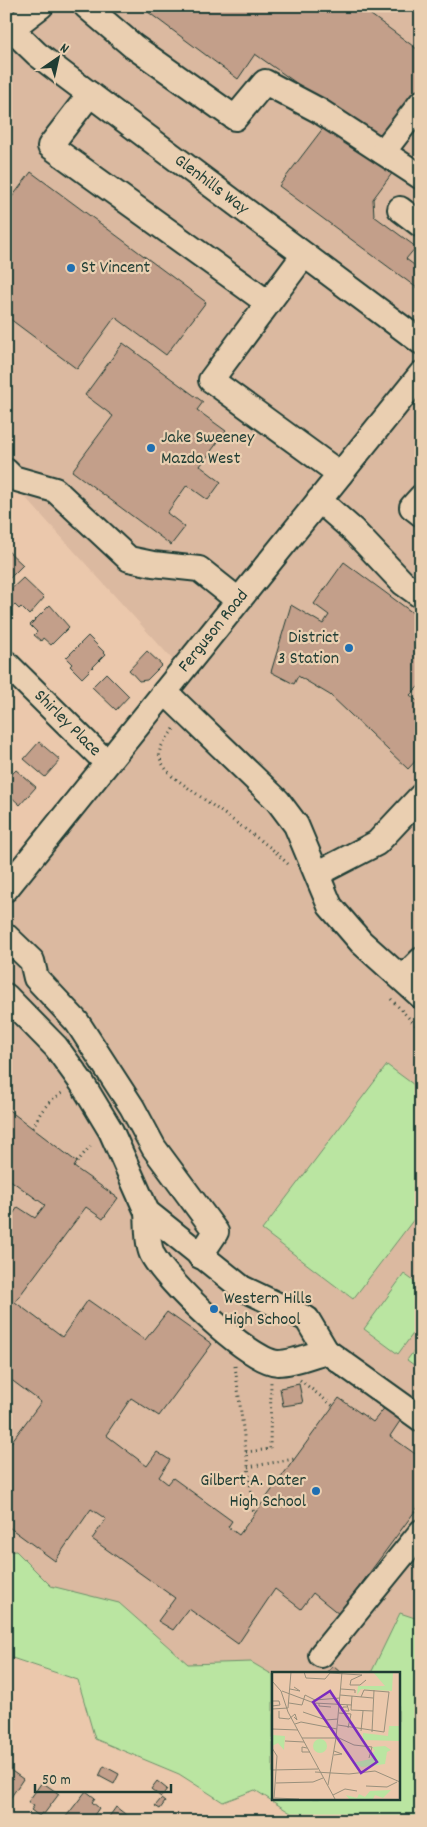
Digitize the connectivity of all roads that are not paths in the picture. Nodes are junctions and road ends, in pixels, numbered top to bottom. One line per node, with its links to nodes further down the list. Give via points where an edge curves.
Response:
1 (41, 6): 3 (street)
2 (86, 6): 6 (street, via 133,46 234,118 265,82 318,110)
3 (9, 27): 4 (street, Glenhills Way, via 37,54)
4 (90, 94): 10 (street, Glenhills Way); 11 (street, via 50,146)
5 (421, 103): 6 (street)
6 (383, 152): 7 (street)
7 (421, 177)
8 (400, 209): 9 (street)
9 (421, 225)
10 (304, 255): 11 (street); 12 (street, Glenhills Way)
11 (268, 303): 15 (street, via 210,380)
12 (421, 342)
13 (421, 374): 15 (street, Ferguson Road)
14 (6, 470): 20 (street, via 13,478 56,490 129,559 199,569)
15 (340, 474): 17 (street, Ferguson Road)
16 (421, 497): 18 (street, via 412,507)
17 (319, 500): 19 (street, via 353,530 403,583); 20 (street, Ferguson Road)
18 (421, 514)
19 (421, 596)
20 (238, 600): 22 (street, Ferguson Road)
21 (6, 663): 23 (street, Shirley Place)
22 (165, 692): 23 (street, Ferguson Road); 25 (street, via 278,801 296,825)
23 (107, 763): 26 (street, Ferguson Road)
24 (421, 796): 25 (street, via 377,843)
25 (317, 874): 29 (street, via 330,906)
26 (6, 889)
27 (6, 936): 33 (street, via 32,961 36,978 78,1022 154,1148 216,1232)
28 (421, 960): 29 (street)
29 (394, 986): 31 (street)
30 (6, 996): 32 (street, via 56,1046 82,1083 111,1131)
31 (421, 996)
32 (147, 1212): 33 (street); 34 (street, via 152,1253 174,1284 198,1309 264,1359 278,1363)
33 (200, 1256): 34 (street, via 242,1288 307,1319)
34 (326, 1351): 35 (street)
35 (421, 1419)
36 (421, 1532): 37 (street)
37 (321, 1655)

